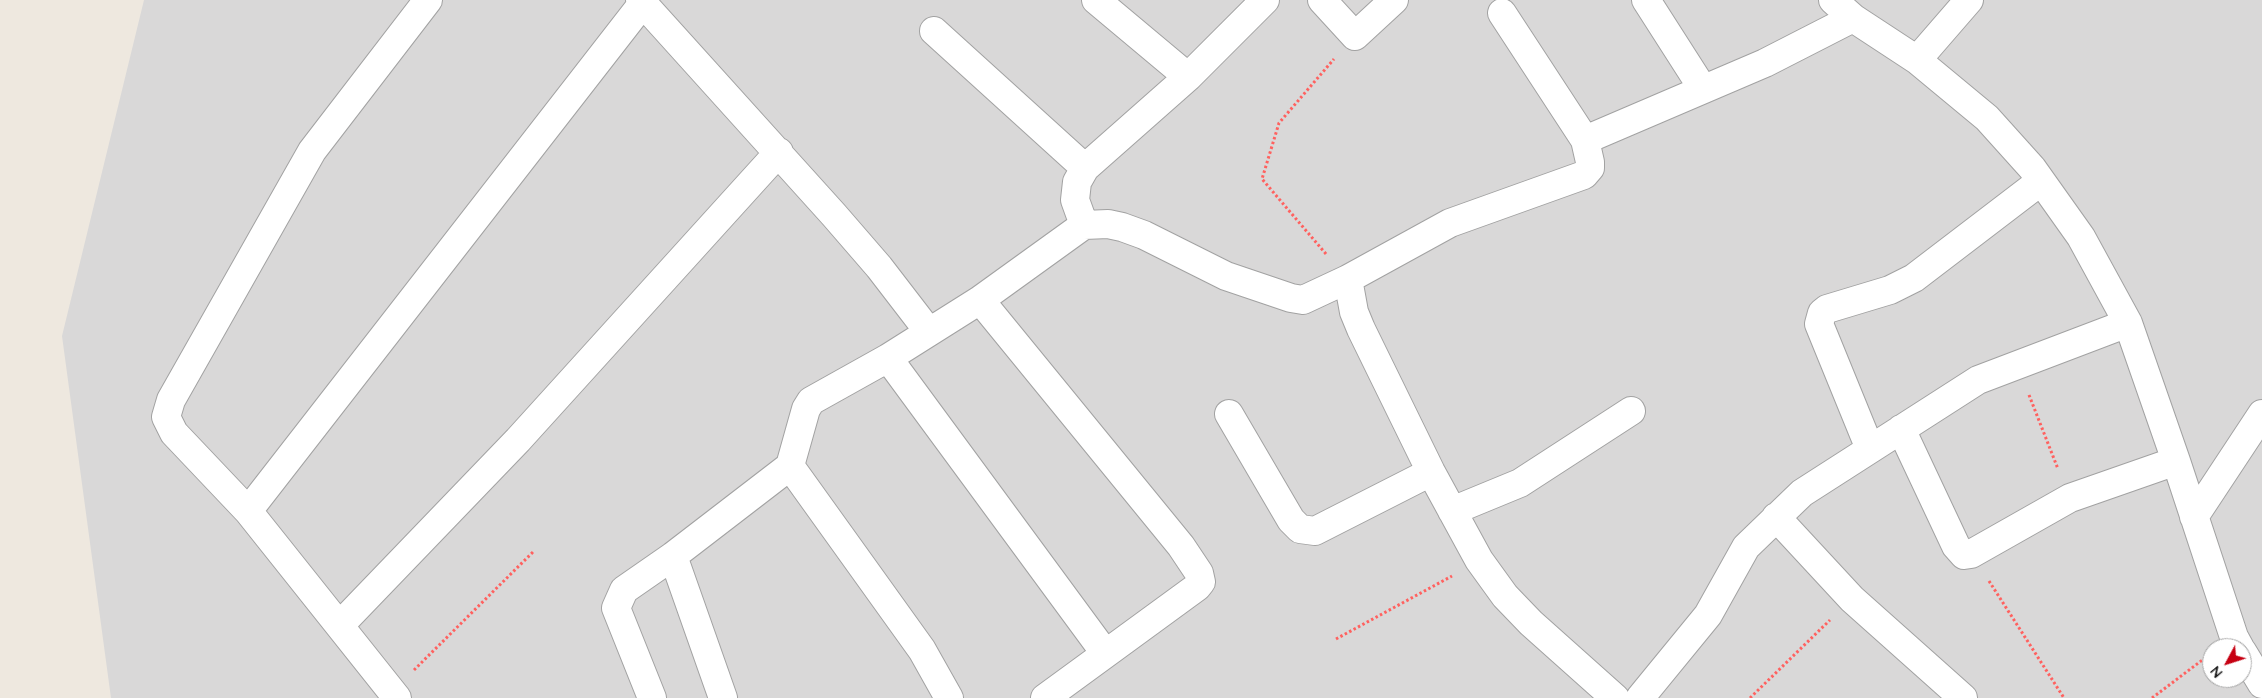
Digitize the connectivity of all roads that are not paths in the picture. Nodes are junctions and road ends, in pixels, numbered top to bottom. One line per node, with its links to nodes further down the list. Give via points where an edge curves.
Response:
1 (428, 0): 34 (street, via 312,151 170,400 166,417 174,433)
2 (1096, 0): 14 (street)
3 (1265, 0): 14 (street)
4 (1322, 0): 5 (street, via 1355,36)
5 (1394, 0)
6 (1646, 0): 15 (street)
7 (1832, 0): 11 (street)
8 (1969, 0): 13 (street)
9 (642, 2): 17 (street); 34 (street)
10 (1502, 13): 16 (street)
11 (1853, 18): 13 (street); 15 (street)
12 (934, 31): 18 (street)
13 (1917, 60): 19 (street, via 1987,118)
14 (1188, 77): 18 (street)
15 (1703, 89): 16 (street)
16 (1584, 140): 21 (street, via 1590,168 1584,175 1450,223)
17 (779, 152): 24 (street, via 879,267); 39 (street, via 518,440)
18 (1085, 168): 20 (street, via 1077,182 1075,200)
19 (2041, 181): 23 (street, via 2081,237); 30 (street, via 1914,278 1890,290 1822,313 1819,324)
20 (1084, 225): 21 (street, via 1122,227 1226,276 1291,298 1303,300); 22 (street)
21 (1348, 279): 33 (street, via 1360,330)
22 (980, 300): 24 (street); 41 (street, via 1181,546 1199,573 1201,582 1197,586)
23 (2128, 323): 29 (street, via 1978,380); 31 (street)
24 (929, 332): 25 (street)
25 (888, 358): 32 (street, via 808,404); 41 (street)
26 (1631, 411): 35 (street, via 1520,483)
27 (1229, 414): 33 (street, via 1291,520 1300,529 1315,531)
28 (2262, 414): 37 (street)
29 (1901, 429): 30 (street); 31 (street, via 1956,546 1964,555 2070,498)
30 (1870, 449): 36 (street, via 1802,493)
31 (2176, 462): 37 (street)
32 (790, 466): 38 (street); 47 (street, via 922,650)
33 (1431, 472): 35 (street)
34 (248, 511): 39 (street)
35 (1452, 511): 49 (street, via 1479,560 1505,596)
36 (1776, 517): 50 (street, via 1746,547 1708,615); 51 (street, via 1852,599)
37 (2194, 517): 40 (street)
38 (673, 556): 45 (street, via 624,590 616,608); 46 (street)
39 (340, 625): 44 (street)
40 (2235, 638)
41 (1105, 653): 48 (street)
42 (2252, 667): 43 (street)
43 (2262, 684)
44 (395, 695)
45 (652, 698)
46 (723, 698)
47 (949, 698)
48 (1045, 698)
49 (1615, 698)
50 (1640, 698)
51 (1963, 698)

